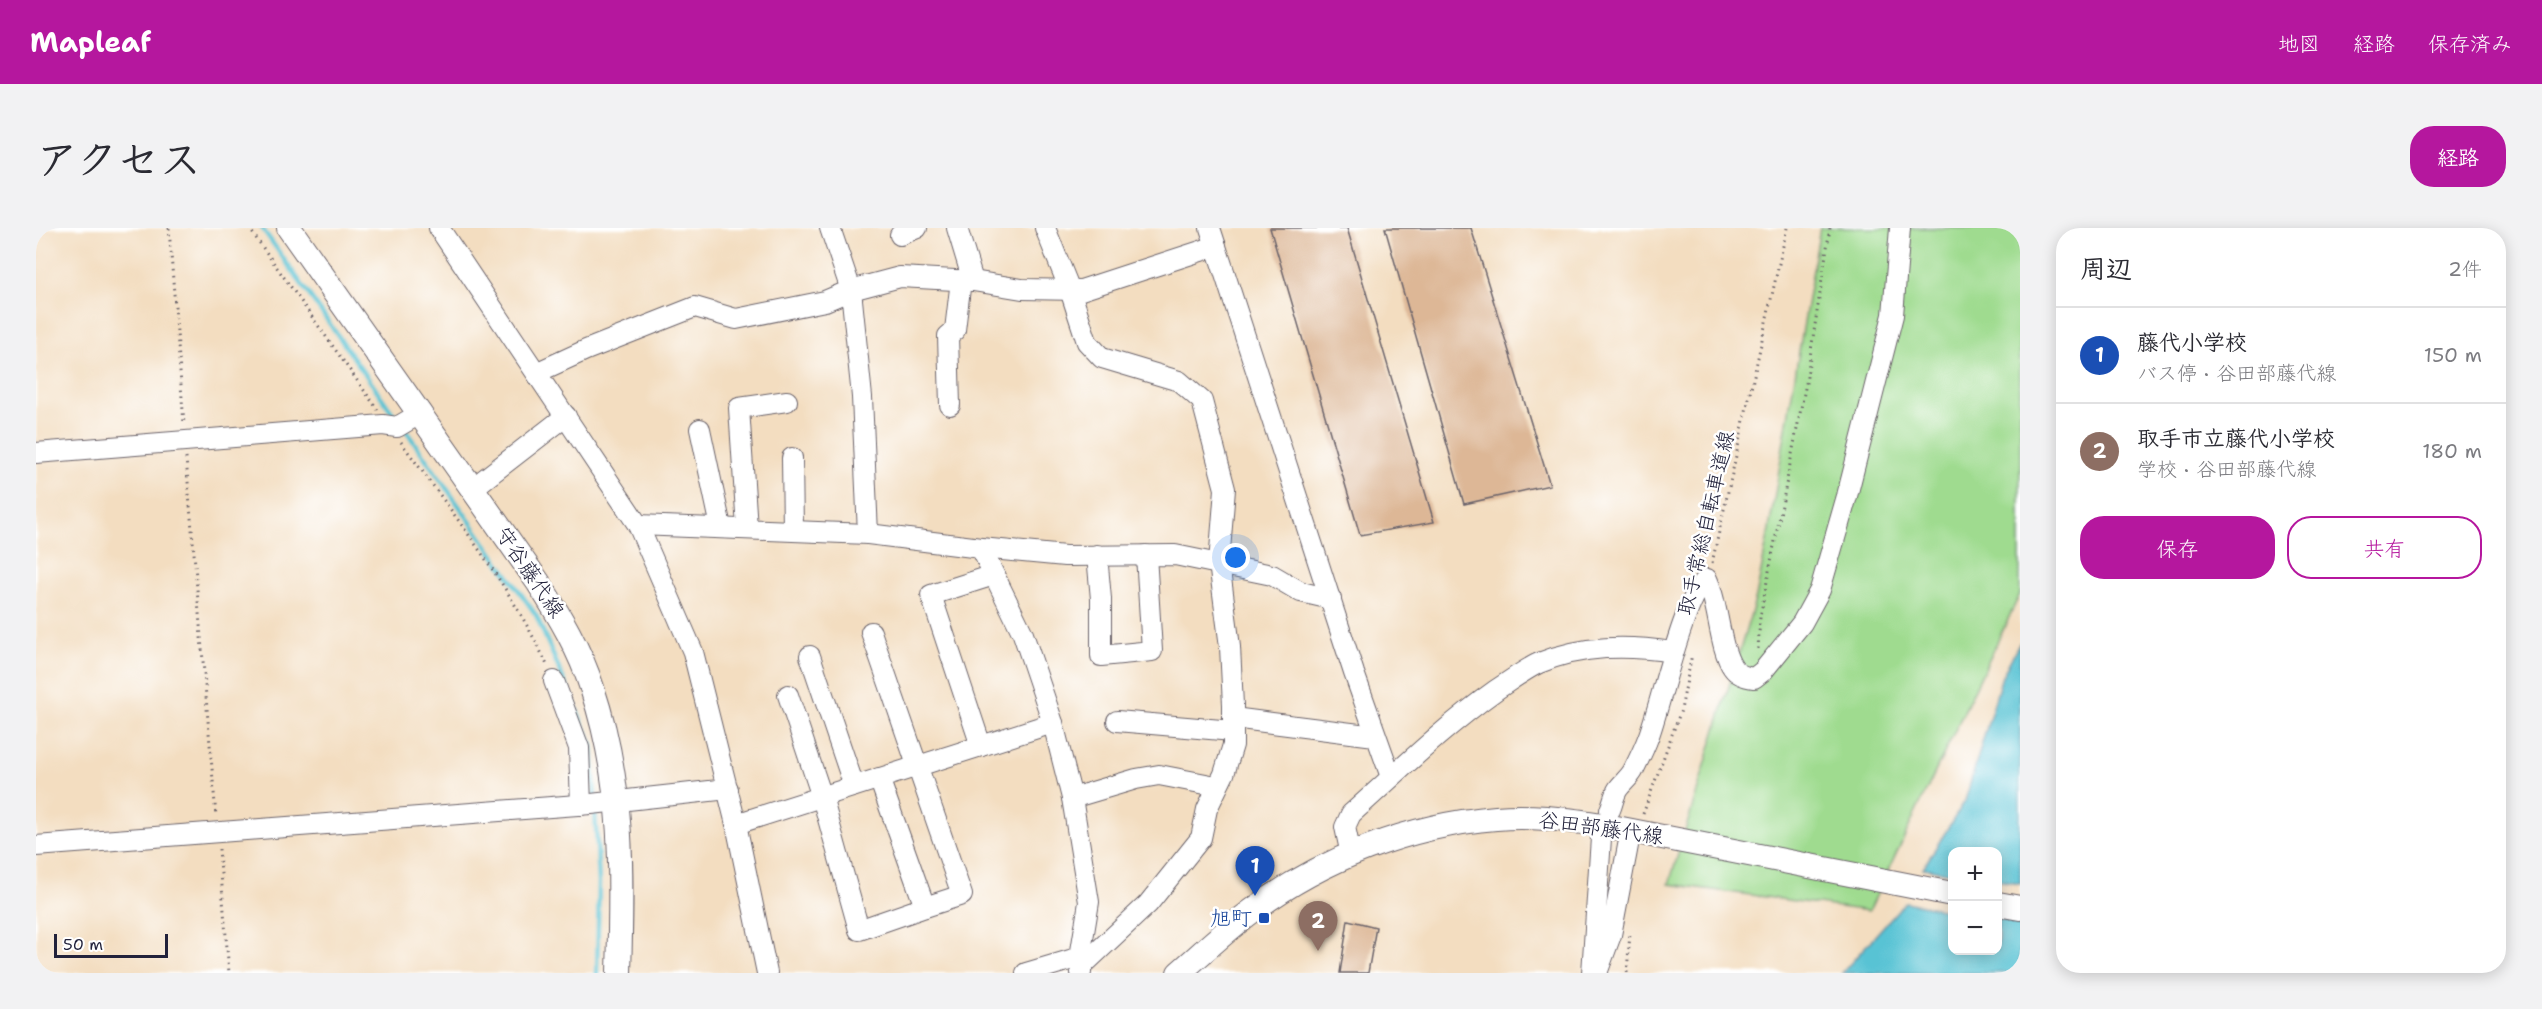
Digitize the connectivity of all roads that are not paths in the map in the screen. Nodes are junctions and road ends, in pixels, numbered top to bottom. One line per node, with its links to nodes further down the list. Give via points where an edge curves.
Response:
1 (289, 228): 14 (main road, 守谷藤代線)
2 (439, 228): 11 (street)
3 (830, 228): 9 (street)
4 (957, 228): 8 (street)
5 (1045, 228): 10 (street)
6 (1900, 228): 32 (street, via 1893,315 1820,590 1802,623 1754,678 1743,677 1733,667 1707,579 1697,593)
7 (1213, 237): 10 (street, via 1081,290); 30 (street)
8 (967, 280): 9 (street, via 900,277); 10 (street, via 1023,289); 13 (street, via 955,330 948,336)
9 (851, 290): 11 (street, via 825,301 736,319 695,307); 24 (street, via 862,397)
10 (1070, 290): 28 (street, via 1087,342 1102,358 1179,381 1202,401 1226,489)
11 (538, 372): 15 (street)
12 (787, 401): 22 (street, via 740,408)
13 (950, 405)
14 (421, 413): 17 (street, via 397,427); 19 (main road, 守谷藤代線)
15 (566, 416): 19 (street); 20 (street)
16 (700, 429): 21 (street)
17 (36, 453)
18 (792, 458): 23 (street)
19 (473, 488): 49 (main road, 守谷藤代線, via 563,622 592,686)
20 (638, 525): 21 (street); 46 (street, via 693,652)
21 (721, 527): 22 (street)
22 (747, 528): 23 (street)
23 (793, 530): 24 (street)
24 (868, 534): 25 (street)
25 (981, 548): 26 (street); 29 (street)
26 (1097, 555): 27 (street); 27 (street, via 1101,656 1152,651)
27 (1146, 555): 28 (street, via 1175,555)
28 (1219, 563): 30 (street, via 1272,575 1301,592); 38 (street, via 1230,647)
29 (994, 575): 37 (street, via 1023,634); 40 (street, via 931,595)
30 (1331, 600): 39 (street)
31 (871, 632): 41 (street)
32 (1673, 652): 42 (street, via 1612,646 1538,664 1475,705); 51 (street, via 1648,738 1632,773 1617,790)
33 (810, 656): 44 (street)
34 (554, 681): 50 (street, via 579,748)
35 (788, 694): 47 (street)
36 (1117, 721): 38 (street)
37 (1053, 723): 40 (street); 48 (street)
38 (1233, 724): 39 (street); 45 (street, via 1233,745)
39 (1376, 736): 42 (street)
40 (981, 746): 41 (street)
41 (919, 765): 43 (street); 59 (street, via 962,895)
42 (1391, 777): 56 (street, via 1347,820)
43 (879, 778): 44 (street); 59 (street)
44 (854, 786): 47 (street)
45 (1216, 786): 48 (street, via 1159,775); 61 (street, via 1201,838 1148,904)
46 (728, 789): 49 (street); 52 (street)
47 (822, 796): 52 (street); 59 (street, via 859,930)
48 (1072, 798): 61 (street, via 1089,902)
49 (617, 800): 50 (street); 62 (main road, 守谷藤代線, via 622,865)
50 (581, 805): 55 (street)
51 (1610, 810)
52 (736, 824): 63 (street)
53 (1636, 826): 56 (main road, 谷田部藤代線, via 1561,818 1497,818 1434,828); 57 (main road, 谷田部藤代線, via 1676,839); 67 (street, via 1611,935)
54 (1601, 838): 66 (street)
55 (36, 846)
56 (1351, 855): 65 (main road, 谷田部藤代線, via 1316,871 1253,910)
57 (1948, 893)
58 (2002, 905): 60 (main road)
59 (925, 907)
60 (2020, 908)
61 (1081, 966): 64 (street)
62 (619, 973)
63 (767, 973)
64 (1026, 973)
65 (1179, 973)
66 (1592, 973)
67 (1597, 973)

